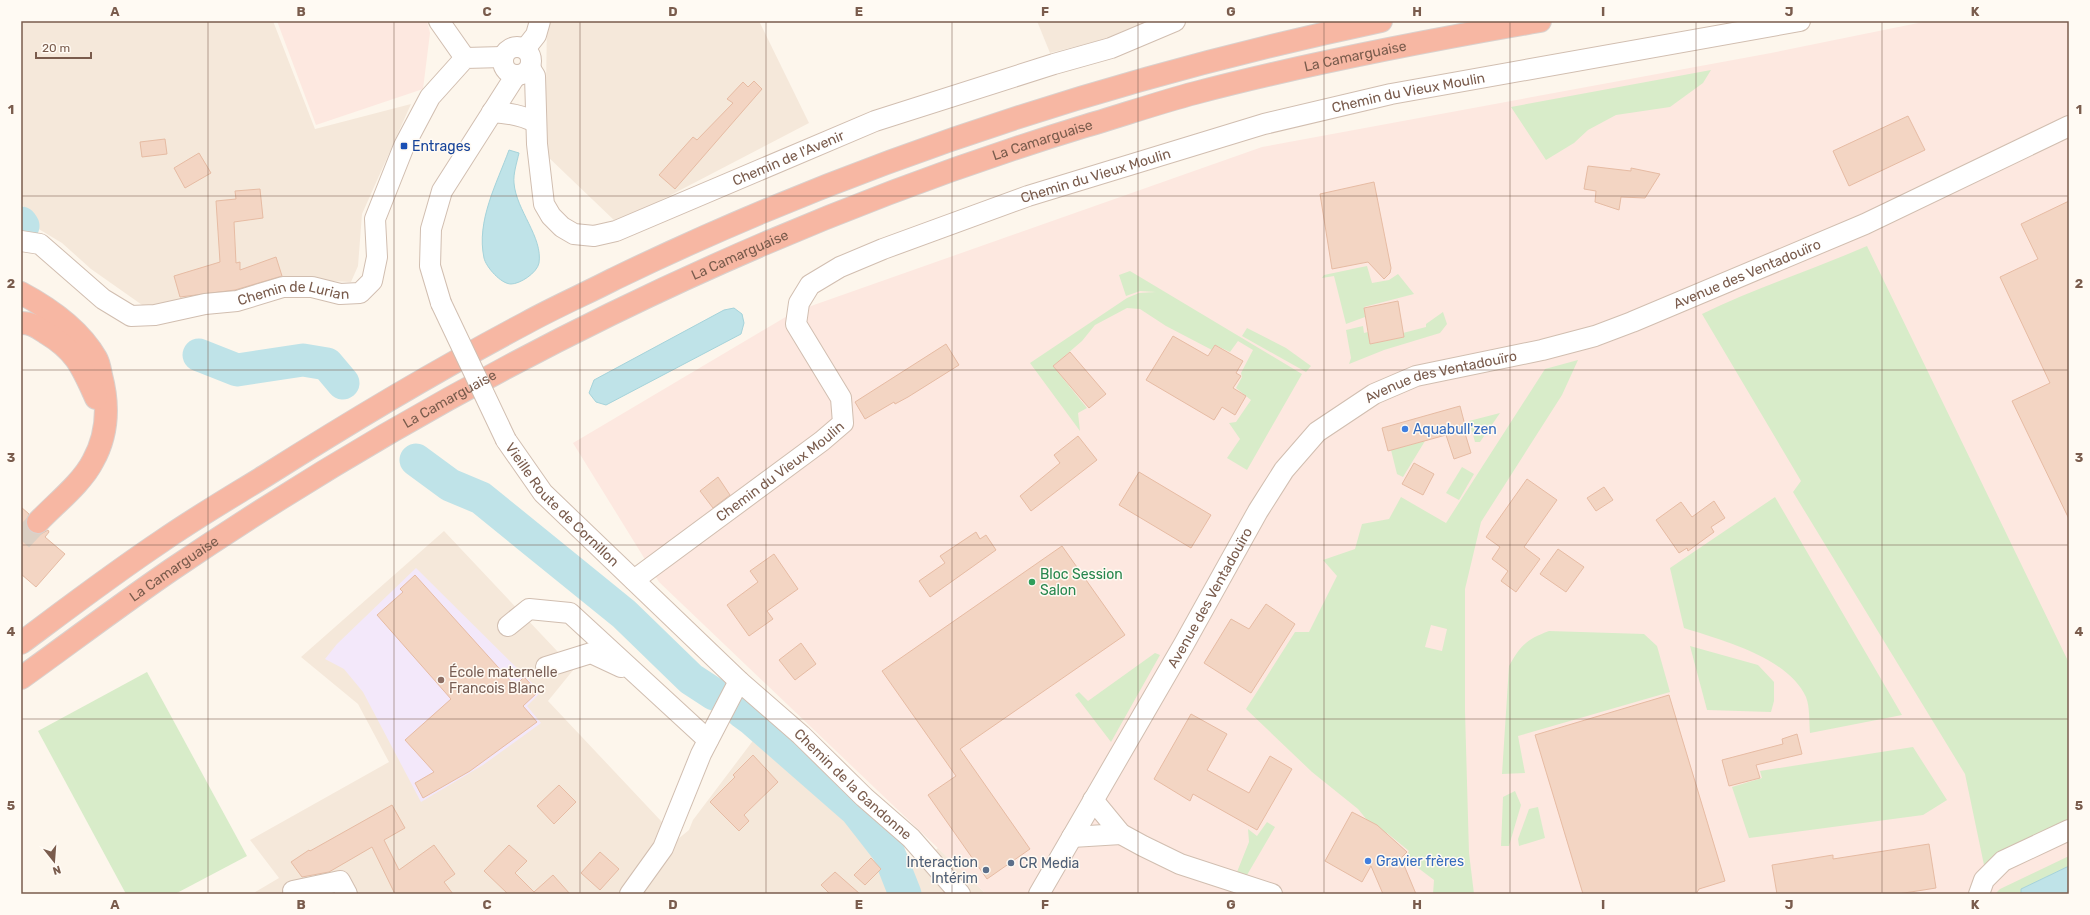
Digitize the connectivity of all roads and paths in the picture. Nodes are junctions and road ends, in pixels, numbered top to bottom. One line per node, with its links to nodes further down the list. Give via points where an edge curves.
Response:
1 (439, 21): 9 (street)
2 (540, 21): 7 (street, via 536,35)
3 (1175, 21): 12 (street, Chemin de l'Avenir, via 1111,48 874,121 616,231 594,236 574,234 551,216 544,204)
4 (1381, 21): 21 (highway, La Camarguaise, via 1314,35 1153,76 980,130 769,209 666,254 529,321 409,387 164,539)
5 (1540, 21): 23 (highway, La Camarguaise, via 1307,65 1191,94 992,155 878,196 782,235 548,346 425,413 304,485 173,569)
6 (1800, 21): 19 (street, Chemin du Vieux Moulin, via 1391,94 1264,124 1028,196 840,267 810,285 799,302 796,324 841,398 843,423 822,442)
7 (525, 49): 8 (street, via 512,47); 10 (street, via 531,55)
8 (504, 57): 9 (street); 10 (street, via 505,69)
9 (465, 58): 14 (street, Chemin de Lurian, via 430,97 404,146 375,219 376,258 372,281 360,294 340,294 312,287 282,287 237,301 205,304 155,316 131,316 104,299 40,244)
10 (523, 72): 11 (street, Vieille Route de Cornillon); 12 (street, Chemin de l'Avenir, via 535,76)
11 (492, 112): 12 (street, via 507,112 526,117); 19 (street, Vieille Route de Cornillon, bridge, via 442,191 431,229 430,266 442,303 506,440 543,493)
12 (536, 123)
13 (2069, 126): 26 (street, Avenue des Ventadouïro, via 1865,224 1632,322 1595,336 1542,350 1416,376 1374,394 1317,432 1284,470 1258,511)
14 (21, 241)
15 (21, 293): 17 (highway, via 44,305 72,329 96,358 104,388)
16 (21, 322): 17 (highway, via 32,323 64,344 82,368)
17 (107, 421): 18 (highway, via 93,462)
18 (38, 522)
19 (634, 580): 24 (street, Vieille Route de Cornillon)
20 (508, 626): 25 (street, via 529,609 570,613)
21 (21, 643)
22 (546, 667): 25 (street, via 592,653 622,667)
23 (21, 678)
24 (739, 682): 25 (street); 33 (street, Chemin de la Gandonne, via 801,735 911,838)
25 (705, 747): 32 (street, via 663,848)
26 (1093, 800): 28 (street); 29 (street, Avenue des Ventadouïro)
27 (2069, 830): 36 (street, via 2003,861 1984,880)
28 (1121, 834): 29 (street); 35 (street, via 1180,864)
29 (1072, 837): 34 (street, Avenue des Ventadouïro)
30 (293, 891): 31 (street, via 340,881)
31 (347, 894)
32 (630, 894)
33 (960, 894)
34 (1039, 894)
35 (1272, 894)
36 (1979, 894)

